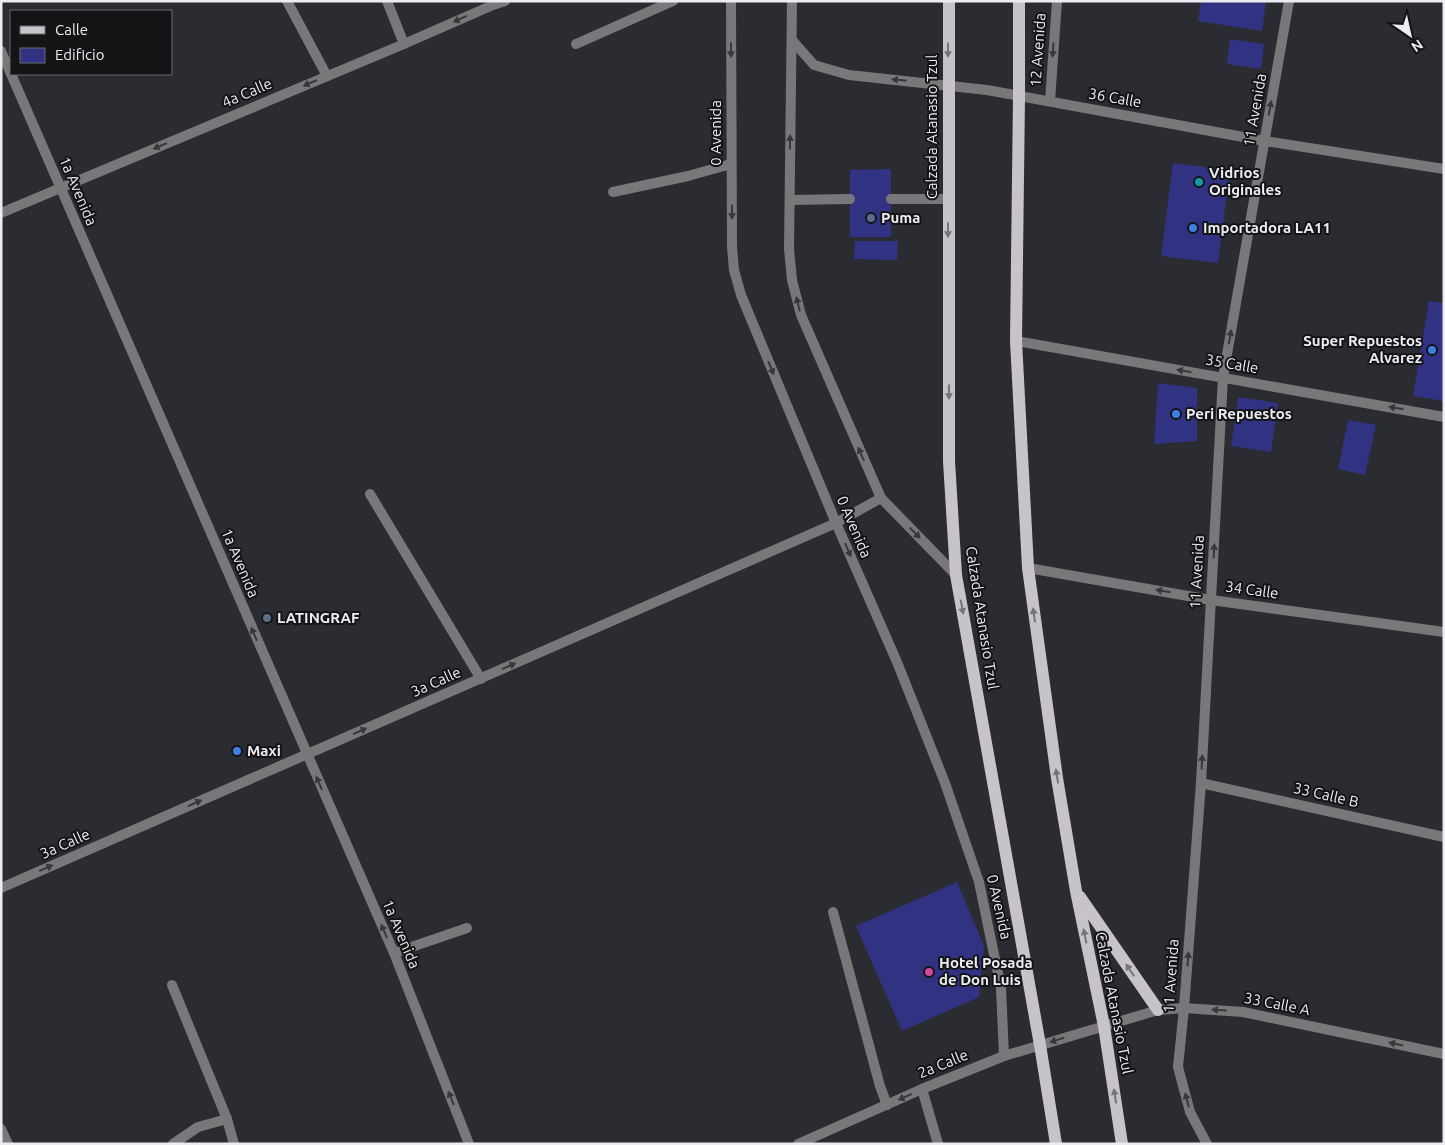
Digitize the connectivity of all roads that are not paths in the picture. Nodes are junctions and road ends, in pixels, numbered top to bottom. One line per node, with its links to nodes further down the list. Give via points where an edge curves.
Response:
1 (287, 1): 17 (street)
2 (387, 1): 12 (street)
3 (505, 1): 12 (street, 4a Calle, one-way to 12)
4 (673, 1): 13 (street)
5 (731, 1): 22 (street, 0 Avenida, one-way to 22)
6 (792, 1): 11 (street)
7 (949, 1): 18 (main road, Calzada Atanasio Tzul, one-way to 18)
8 (1019, 1): 19 (main road, Calzada Atanasio Tzul)
9 (1057, 1): 20 (street, 12 Avenida, one-way to 20)
10 (1289, 1): 21 (street, 11 Avenida, one-way to 10)
11 (792, 40): 18 (street, 36 Calle, one-way to 11, via 840,73 814,65); 28 (street, one-way to 11)
12 (404, 44): 17 (street, 4a Calle)
13 (576, 44)
14 (1, 51): 15 (street, 1a Avenida)
15 (10, 72)
16 (11, 75): 24 (street, 1a Avenida)
17 (327, 76): 24 (street, 4a Calle, one-way to 24)
18 (948, 85): 19 (street, 36 Calle); 27 (main road, Calzada Atanasio Tzul)
19 (1019, 96): 20 (street, 36 Calle); 31 (main road, Calzada Atanasio Tzul)
20 (1050, 101): 21 (street, 36 Calle)
21 (1265, 141): 23 (street, 36 Calle); 32 (street, 11 Avenida, one-way to 21)
22 (731, 164): 25 (street); 36 (street, 0 Avenida, one-way to 36, via 732,247 741,295)
23 (1444, 169)
24 (60, 188): 30 (street, 4a Calle); 42 (street, 1a Avenida, one-way to 24)
25 (614, 192)
26 (850, 199): 28 (street)
27 (948, 199): 29 (street); 38 (main road, Calzada Atanasio Tzul, one-way to 38, via 949,460)
28 (790, 200): 35 (street, one-way to 28, via 801,315 792,280)
29 (891, 200)
30 (1, 213)
31 (1016, 341): 32 (street, 35 Calle, one-way to 31); 37 (main road, Calzada Atanasio Tzul)
32 (1223, 378): 33 (street, 35 Calle, one-way to 32); 39 (street, 11 Avenida, one-way to 32)
33 (1444, 417)
34 (370, 494): 41 (street)
35 (881, 498): 36 (street, 3a Calle); 38 (street, one-way to 38)
36 (836, 523): 41 (street, 3a Calle, one-way to 36); 56 (street, 0 Avenida, one-way to 56, via 901,671 979,882 1001,988)
37 (1028, 568): 39 (street, 34 Calle, one-way to 37); 46 (main road, Calzada Atanasio Tzul, one-way to 37)
38 (956, 575): 54 (main road, Calzada Atanasio Tzul, one-way to 54)
39 (1211, 600): 40 (street, 34 Calle); 43 (street, 11 Avenida, one-way to 39)
40 (1444, 632)
41 (481, 678): 42 (street, 3a Calle, one-way to 41)
42 (307, 755): 45 (street, 3a Calle, one-way to 42); 49 (street, 1a Avenida, one-way to 42)
43 (1201, 783): 44 (street, 33 Calle B); 51 (street, 11 Avenida, one-way to 43)
44 (1444, 837)
45 (1, 888)
46 (1076, 891): 52 (main road, one-way to 46); 53 (main road, Calzada Atanasio Tzul, one-way to 46)
47 (832, 912): 58 (street)
48 (467, 928): 49 (street)
49 (394, 953): 64 (street, 1a Avenida, one-way to 49)
50 (172, 986): 59 (street)
51 (1184, 1008): 52 (street, 33 Calle A); 55 (street, 33 Calle A, one-way to 51, via 1243,1012); 69 (street, 11 Avenida, one-way to 51, via 1190,1112 1178,1067)
52 (1158, 1010): 53 (street, 33 Calle A)
53 (1104, 1026): 54 (street, 2a Calle, one-way to 54); 68 (main road, Calzada Atanasio Tzul, one-way to 53)
54 (1040, 1045): 56 (street, 2a Calle); 67 (main road, Calzada Atanasio Tzul)
55 (1444, 1054)
56 (1004, 1056): 57 (street, 2a Calle)
57 (922, 1089): 58 (street, 2a Calle, one-way to 58); 66 (street)
58 (887, 1105): 65 (street, 2a Calle)
59 (227, 1119): 62 (street, via 198,1127); 63 (street)
60 (1, 1129): 61 (street)
61 (8, 1144)
62 (173, 1144)
63 (234, 1144)
64 (469, 1144)
65 (798, 1144)
66 (938, 1144)
67 (1056, 1144)
68 (1122, 1144)
69 (1207, 1144)

